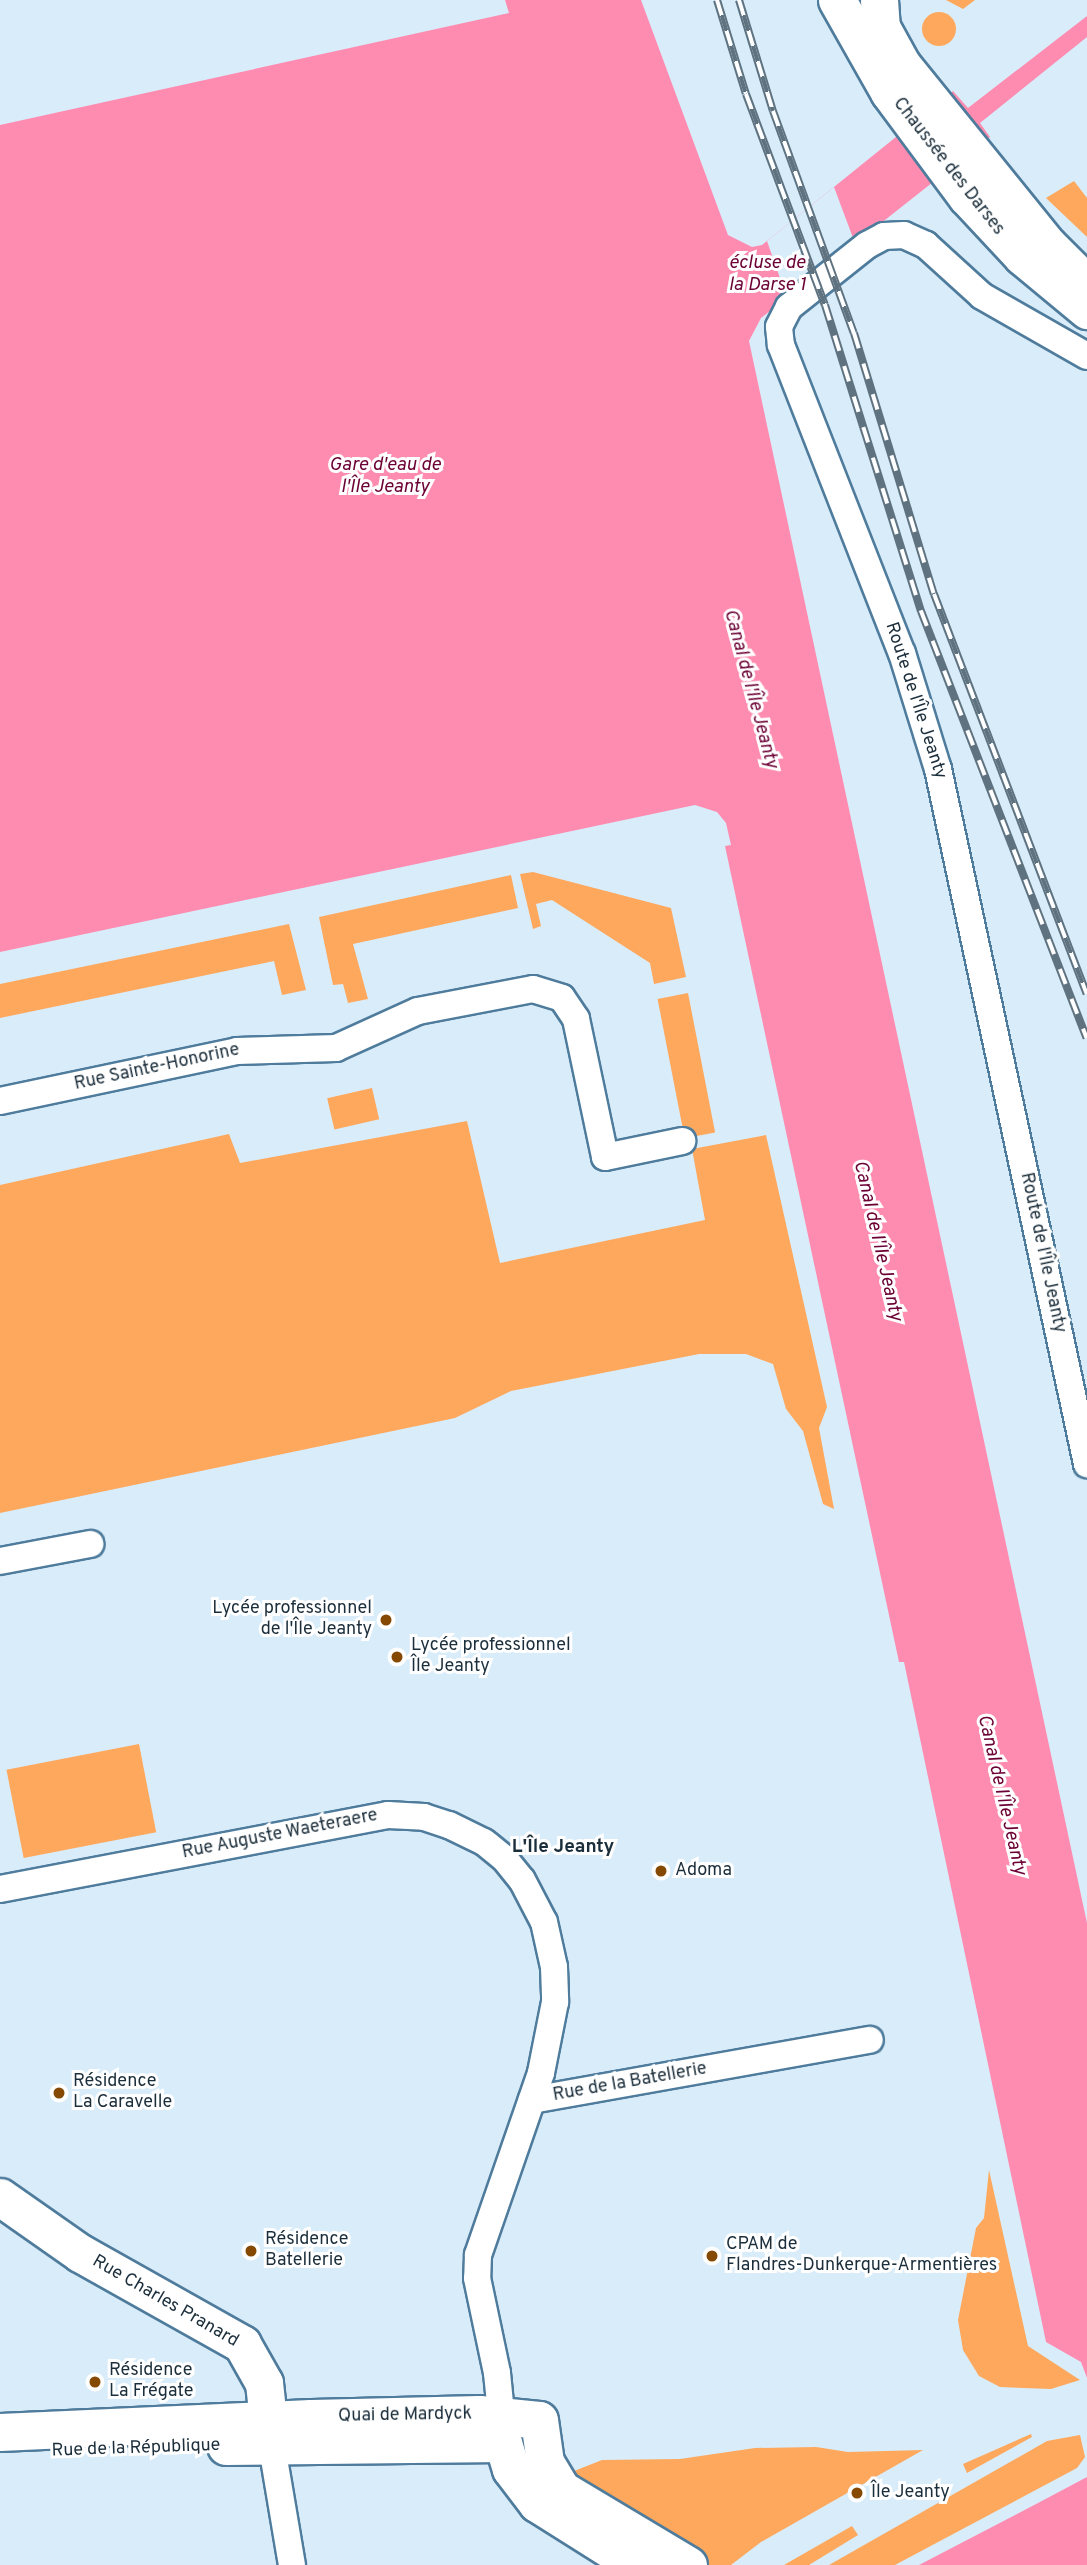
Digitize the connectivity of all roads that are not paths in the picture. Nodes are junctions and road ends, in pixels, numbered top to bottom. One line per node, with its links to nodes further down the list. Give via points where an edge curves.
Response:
1 (837, 0): 3 (street, Chaussée des Darses)
2 (880, 0): 3 (street, Chaussée des Darses, via 887,42)
3 (911, 99): 4 (street, Chaussée des Darses)
4 (967, 171): 5 (street, Chaussée des Darses); 6 (street, Chaussée des Darses, via 1005,240)
5 (1087, 283)
6 (1087, 310)
7 (1087, 356): 10 (street, Route de l'Île Jeanty, via 982,296 926,245 904,235 884,236 867,245 789,307 778,332 902,653 938,769)
8 (0, 1101): 9 (street, Rue Sainte-Honorine, via 237,1051 336,1048 418,1011 533,989 562,998 576,1019 606,1157)
9 (682, 1141)
10 (1087, 1464)
11 (90, 1544): 12 (street)
12 (0, 1561)
13 (0, 1889): 15 (street, Rue Auguste Waeteraere, via 377,1816 413,1816 449,1825 484,1842 513,1868 536,1905 548,1937 555,2016)
14 (870, 2040): 15 (street, Rue de la Batellerie)
15 (532, 2100): 17 (street, Rue de la Batellerie, via 478,2255 477,2278)
16 (0, 2197): 19 (street, Rue Charles Pranard, via 80,2253 242,2344 261,2375)
17 (502, 2429): 19 (street, Quai de Mardyck); 21 (street, Quai de Mardyck, via 540,2420 545,2462 561,2489); 23 (street, via 511,2469 532,2499)
18 (0, 2432): 19 (street, Rue de la République)
19 (271, 2434): 20 (street, Rue de la République); 22 (street)
20 (0, 2453)
21 (680, 2560)
22 (292, 2565)
23 (635, 2565)

